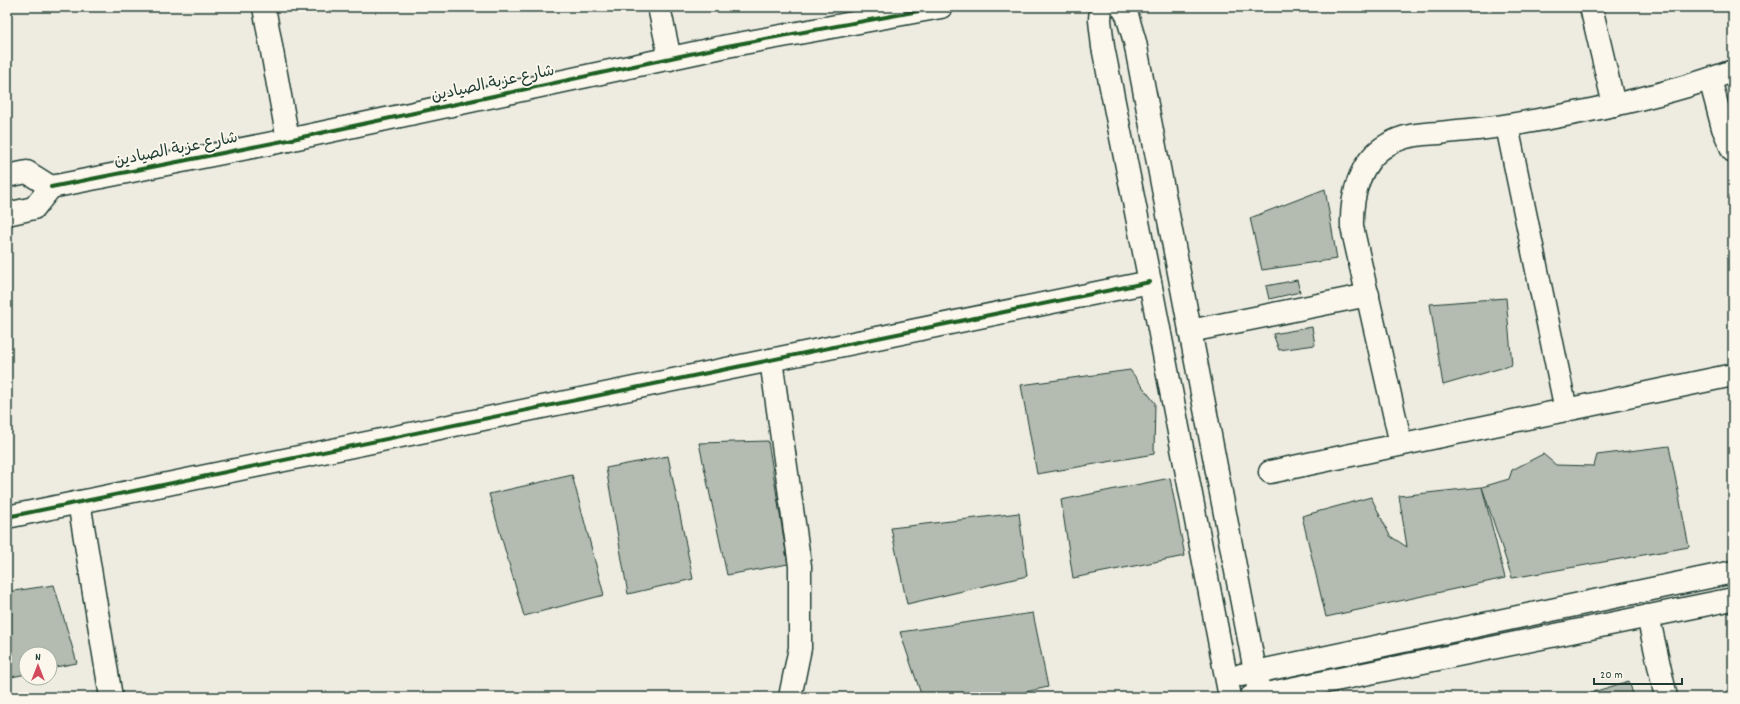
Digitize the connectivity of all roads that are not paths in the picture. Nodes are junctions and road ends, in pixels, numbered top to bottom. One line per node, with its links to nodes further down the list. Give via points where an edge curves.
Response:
1 (264, 7): 12 (street)
2 (659, 7): 7 (street)
3 (941, 7): 7 (street, شارع عزبة الصيادين)
4 (1101, 7): 17 (street, via 1102,47)
5 (1122, 7): 19 (street, via 1135,42)
6 (1591, 7): 10 (street)
7 (670, 58): 12 (street, شارع عزبة الصيادين)
8 (1733, 71): 9 (street)
9 (1710, 79): 10 (street); 13 (street, via 1723,128)
10 (1614, 105): 11 (street)
11 (1507, 126): 18 (street, via 1407,136 1386,145 1367,163 1356,186 1352,227); 22 (street)
12 (288, 140): 15 (street, شارع عزبة الصيادين)
13 (1733, 151)
14 (7, 176): 15 (street, via 27,172)
15 (51, 187): 16 (street, via 34,208)
16 (7, 214)
17 (1150, 282): 20 (street); 31 (street)
18 (1368, 295): 19 (street); 23 (street)
19 (1190, 331): 30 (street)
20 (771, 360): 25 (street); 34 (street, via 800,566 800,648)
21 (1733, 375): 22 (street)
22 (1566, 410): 23 (street)
23 (1401, 444): 24 (street)
24 (1270, 472)
25 (79, 502): 26 (street); 33 (street)
26 (7, 516)
27 (1733, 572): 30 (street)
28 (1733, 599): 29 (street)
29 (1648, 616): 32 (street); 35 (street)
30 (1255, 672): 31 (street); 32 (street)
31 (1228, 688)
32 (1257, 696)
33 (111, 697)
34 (790, 697)
35 (1666, 697)

